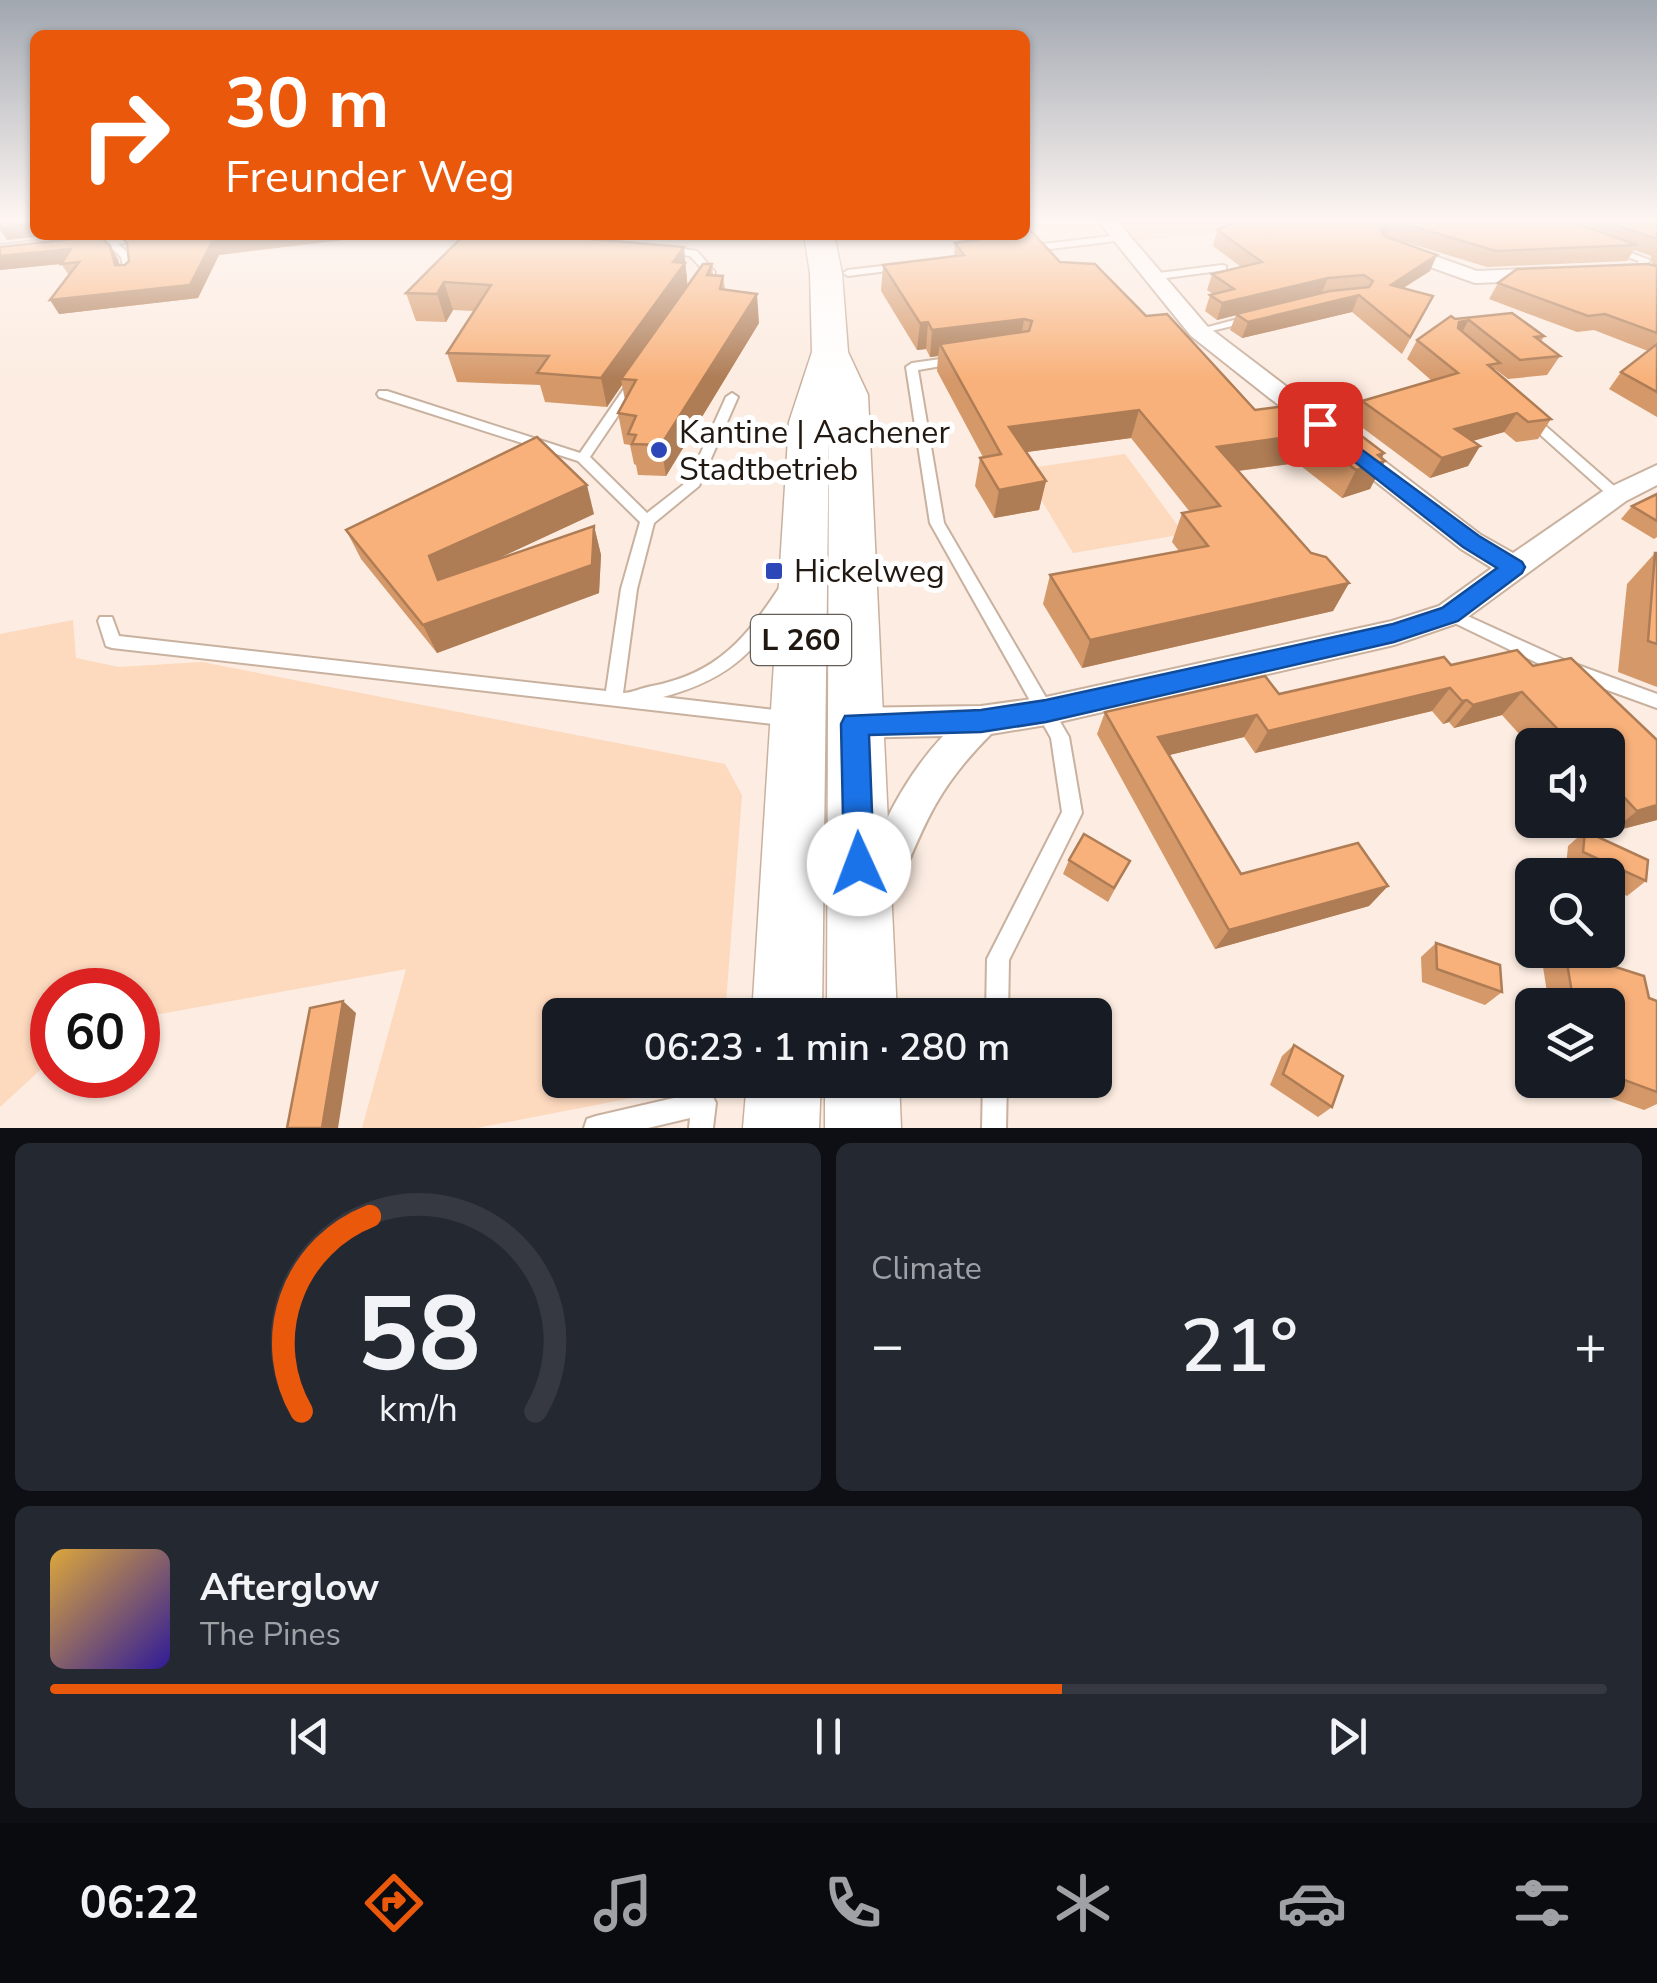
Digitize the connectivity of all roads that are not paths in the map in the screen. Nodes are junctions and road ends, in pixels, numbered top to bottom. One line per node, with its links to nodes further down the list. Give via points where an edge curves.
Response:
1 (708, 275): 10 (lane)
2 (800, 275): 20 (main road)
3 (826, 275): 13 (main road, L 260)
4 (848, 275): 17 (main road, via 854,326)
5 (1149, 275): 9 (street)
6 (1170, 275): 9 (lane)
7 (1469, 275): 8 (street)
8 (1536, 275)
9 (1151, 277): 12 (street)
10 (702, 284)
11 (1269, 314): 12 (lane)
12 (1187, 324): 26 (street, via 1471,542)
13 (830, 352): 17 (main road, L 260); 20 (main road, L 260)
14 (966, 360): 31 (lane, via 912,367 937,524)
15 (637, 379): 21 (lane)
16 (383, 394): 21 (lane)
17 (849, 395): 33 (main road, L 260)
18 (732, 397): 24 (lane, via 694,483)
19 (1516, 407): 23 (lane)
20 (809, 422): 25 (main road, L 260)
21 (583, 458): 24 (lane)
22 (1657, 474): 23 (street)
23 (1616, 495): 26 (street)
24 (647, 521): 29 (lane)
25 (805, 560): 29 (lane, via 753,638 721,668 674,690); 33 (main road, L 260)
26 (1514, 567): 27 (street)
27 (1450, 614): 30 (lane, via 1558,666); 31 (street, via 1394,633)
28 (106, 621): 29 (lane, via 112,642)
29 (613, 700): 33 (lane)
30 (1657, 702)
31 (1046, 711): 32 (street); 37 (lane, via 1060,736 1072,813 998,959)
32 (981, 721): 33 (street); 34 (street, via 916,795)
33 (827, 722): 34 (main road, L 260); 35 (main road, L 260)
34 (862, 932): 36 (main road, L 260)
35 (789, 998)
36 (862, 998)
37 (997, 998)
38 (783, 1098): 43 (main road)
39 (862, 1098): 44 (main road)
40 (995, 1098): 45 (lane)
41 (596, 1128): 42 (lane, via 704,1104)
42 (700, 1128)
43 (781, 1128)
44 (863, 1128)
45 (994, 1128)

